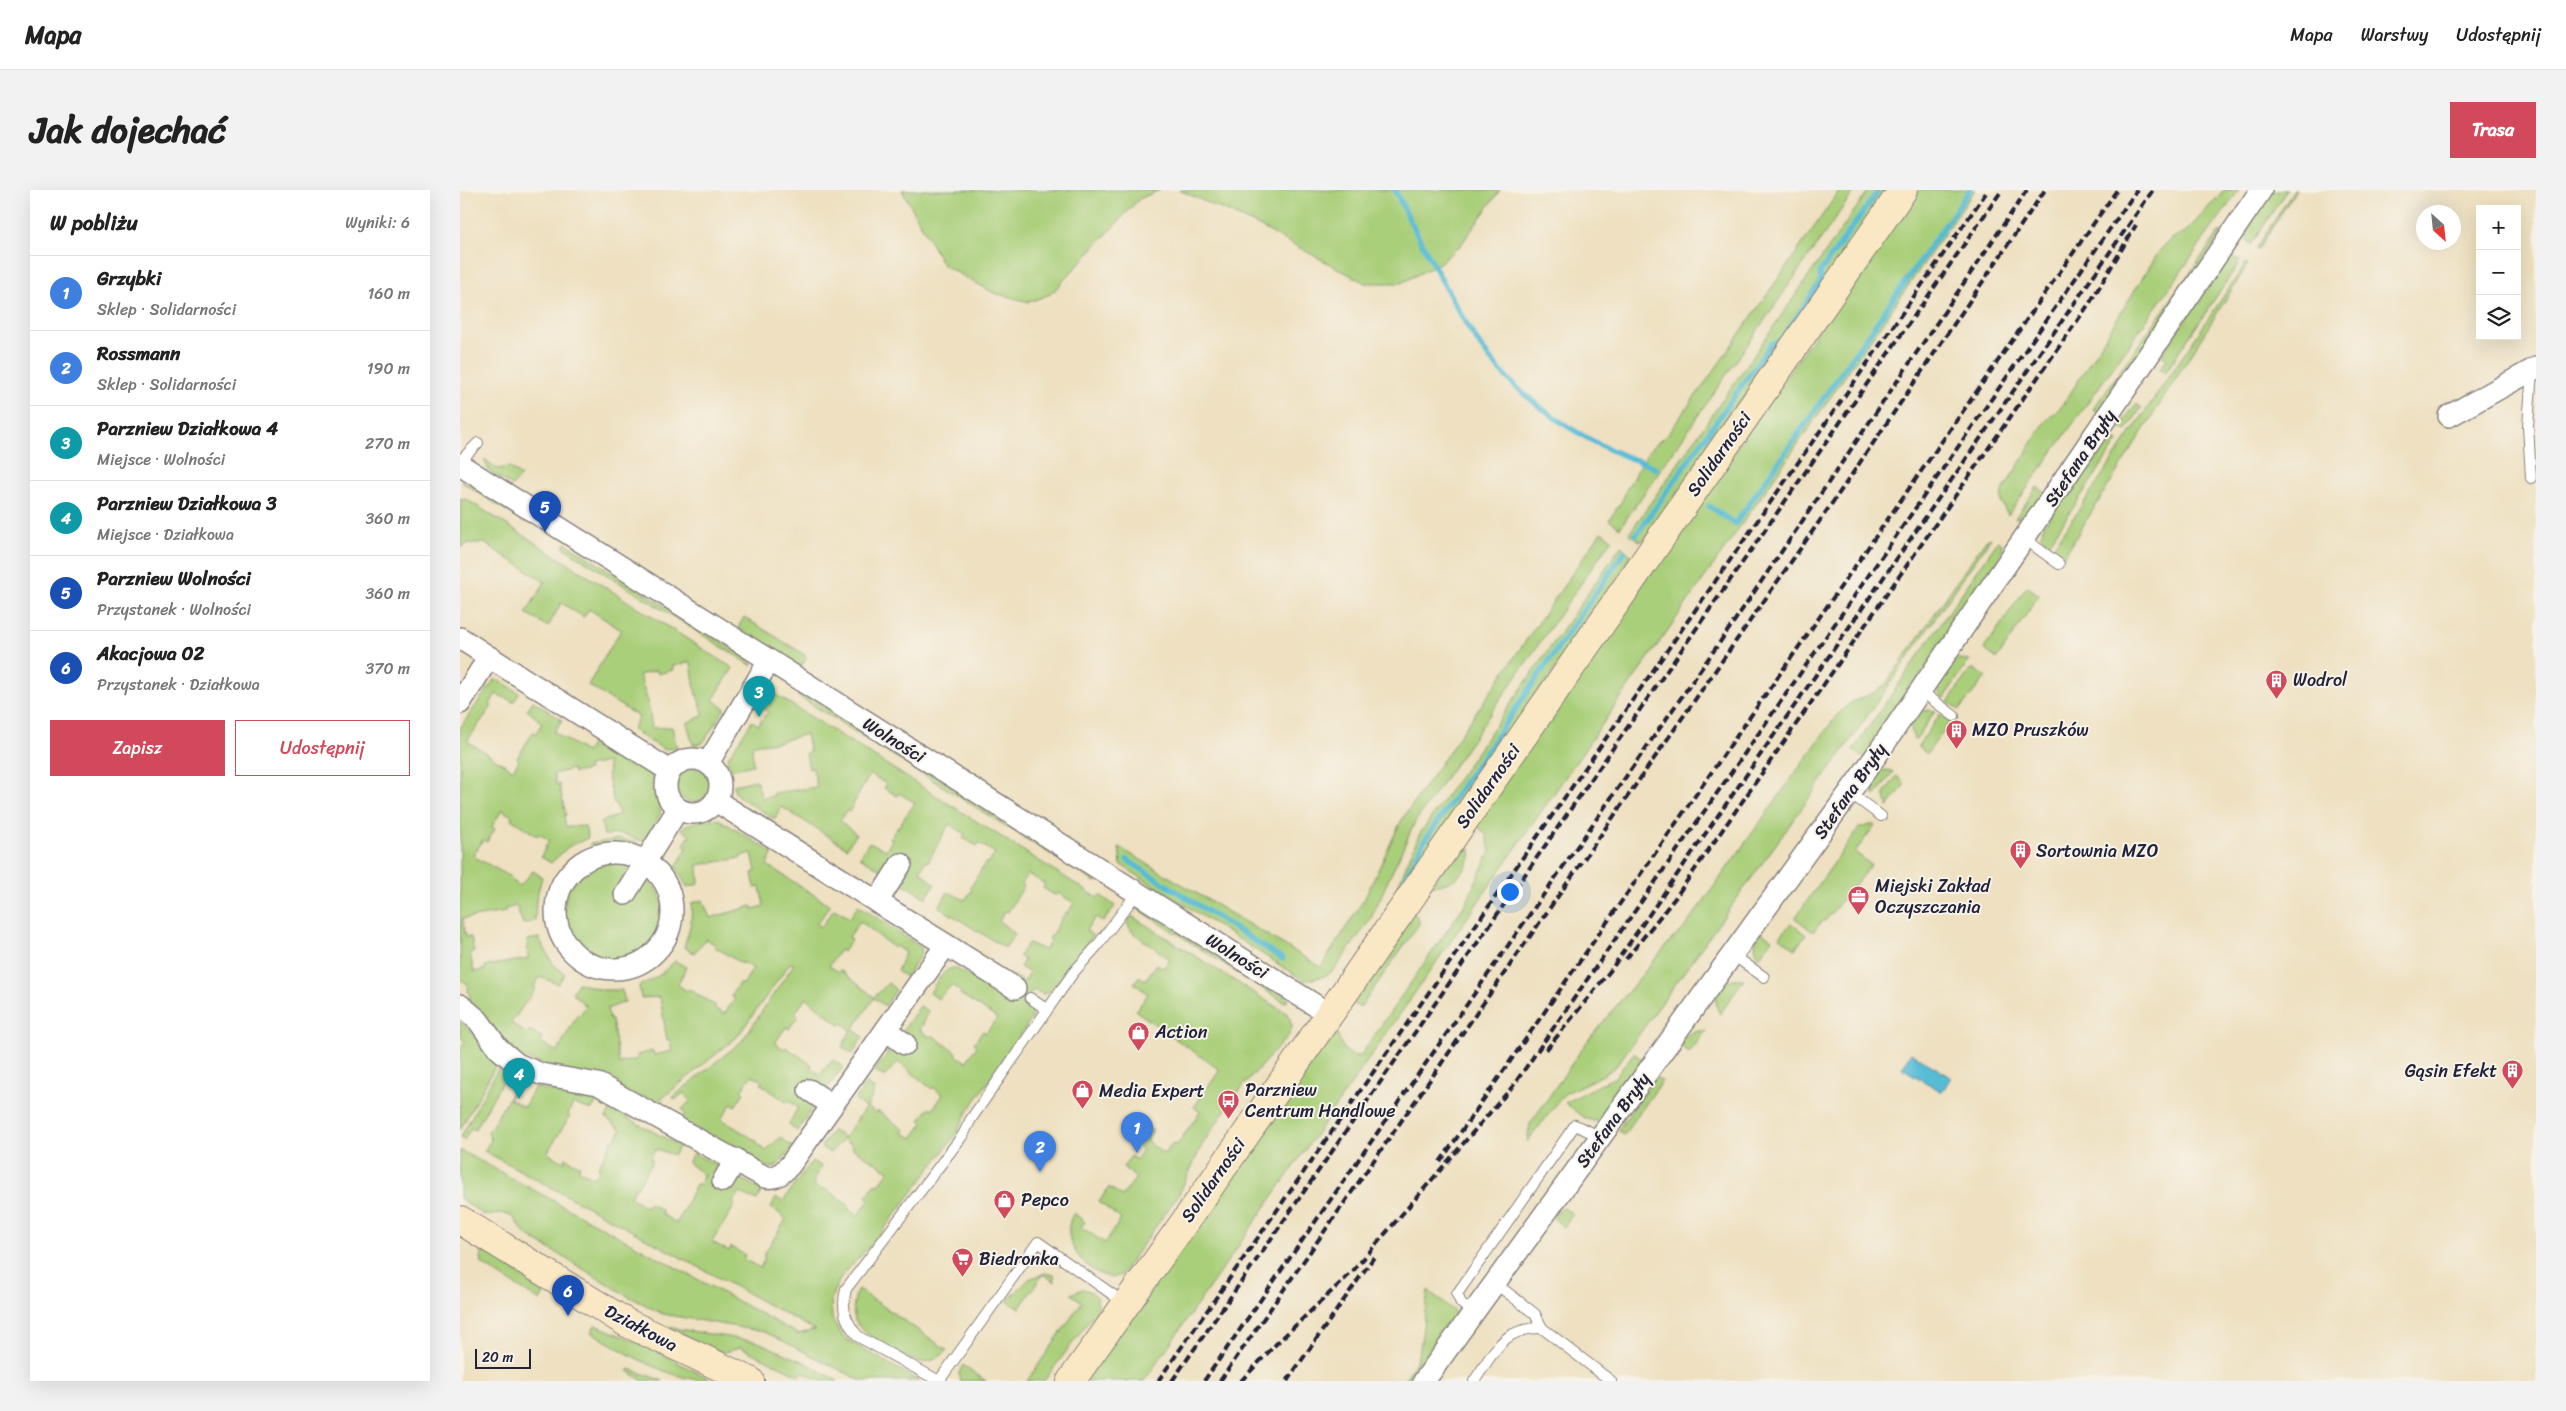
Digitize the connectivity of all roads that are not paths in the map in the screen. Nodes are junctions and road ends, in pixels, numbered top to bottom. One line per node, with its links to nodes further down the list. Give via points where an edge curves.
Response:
1 (1903, 190): 34 (street, Solidarności)
2 (2260, 190): 9 (street, Stefana Bryły)
3 (2534, 370): 4 (street); 8 (lane, via 2528,426)
4 (2449, 416)
5 (478, 443): 6 (lane)
6 (460, 461)
7 (460, 465): 13 (street, Wolności)
8 (2531, 478)
9 (2024, 539): 10 (lane); 14 (street, Stefana Bryły)
10 (2059, 564)
11 (460, 638): 12 (street)
12 (489, 657): 15 (street); 18 (street)
13 (769, 661): 17 (street); 25 (street, Wolności)
14 (1921, 691): 16 (lane); 19 (street, Stefana Bryły)
15 (460, 703)
16 (1954, 716)
17 (708, 763): 18 (street, via 691,758 683,760); 20 (street, via 714,768 720,784)
18 (670, 771): 21 (street, via 666,787)
19 (1850, 793): 22 (lane); 29 (street, Stefana Bryły)
20 (716, 801): 21 (street, via 702,811); 27 (street)
21 (678, 809): 23 (street)
22 (1881, 816)
23 (645, 861): 23 (street, via 628,855 603,854 579,864 562,884 555,909 558,928 567,946 586,963 611,970 637,965 648,958 665,938 670,926 671,900 660,876); 26 (street)
24 (901, 864): 27 (street)
25 (1137, 893): 33 (lane); 34 (street, Wolności)
26 (625, 894)
27 (877, 902): 28 (street)
28 (946, 946): 31 (street); 35 (street)
29 (1733, 955): 30 (lane); 39 (street, Stefana Bryły)
30 (1764, 976)
31 (1022, 993): 33 (lane)
32 (460, 1005): 40 (street, via 478,1020 498,1048 517,1064 541,1074 598,1084)
33 (1046, 1009): 44 (lane, via 970,1119 963,1135 846,1289 844,1317 859,1337 939,1381 1038,1242)
34 (1329, 1014): 44 (street, Solidarności)
35 (886, 1030): 36 (street); 38 (street)
36 (906, 1044)
37 (809, 1090): 38 (street)
38 (832, 1105): 40 (street, via 780,1175 765,1177)
39 (1600, 1138): 43 (street, Stefana Bryły); 45 (lane, via 1575,1125 1457,1294 1461,1303)
40 (736, 1159): 41 (street)
41 (723, 1181)
42 (460, 1220): 47 (street, Działkowa, via 627,1323)
43 (1495, 1283): 45 (street, Stefana Bryły); 46 (lane, via 1535,1314)
44 (1127, 1304): 48 (street, Solidarności)
45 (1473, 1313): 49 (street, Stefana Bryły)
46 (1542, 1328): 50 (lane, via 1506,1336); 51 (lane)
47 (750, 1381)
48 (1071, 1381)
49 (1424, 1381)
50 (1474, 1381)
51 (1611, 1381)

